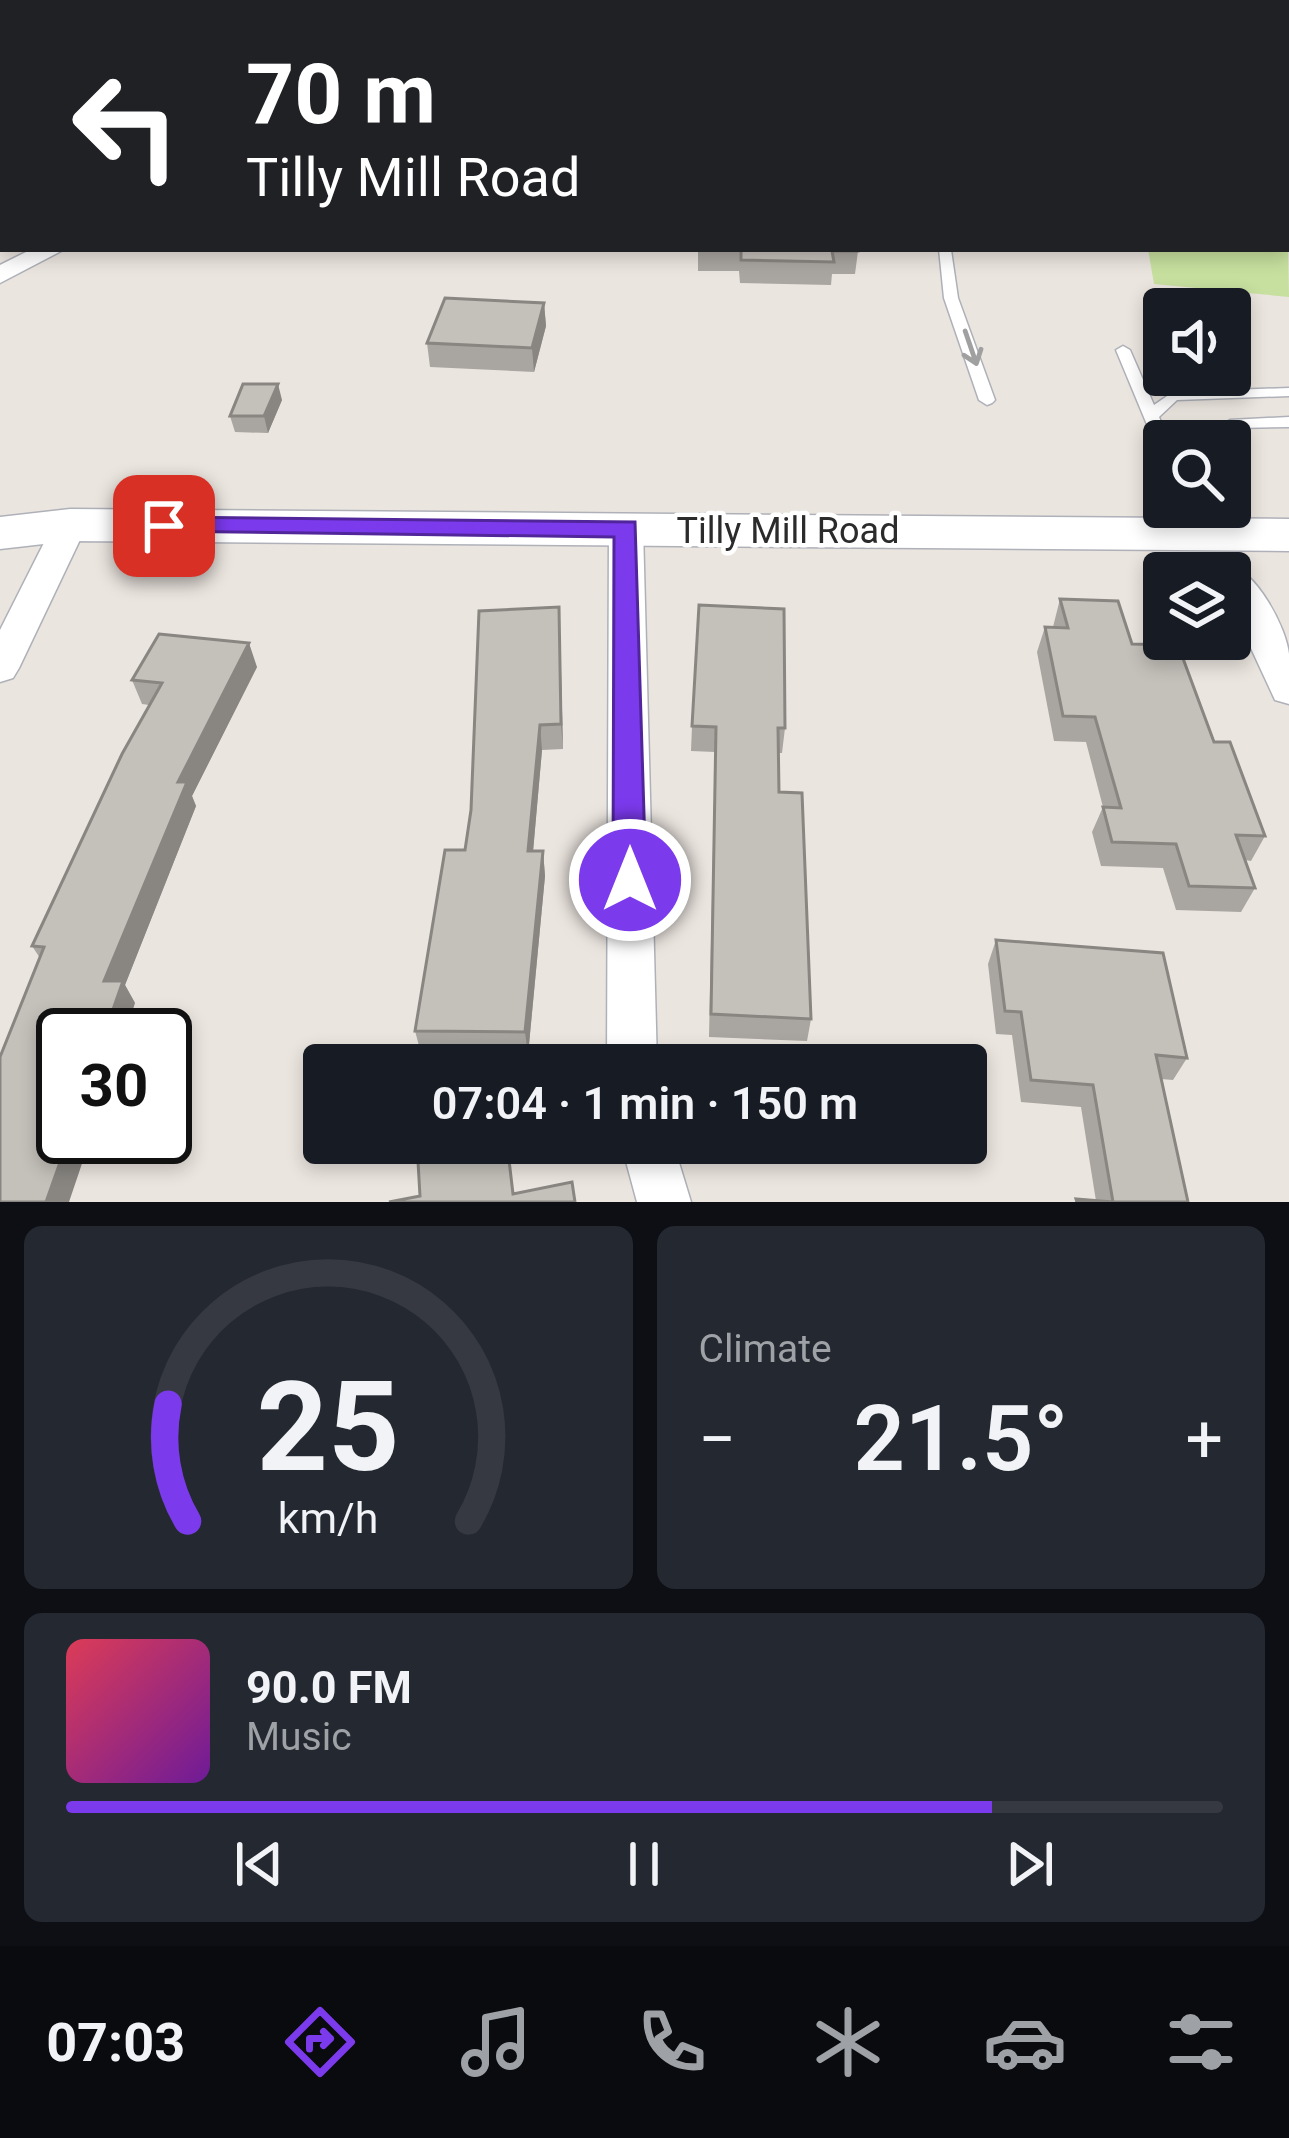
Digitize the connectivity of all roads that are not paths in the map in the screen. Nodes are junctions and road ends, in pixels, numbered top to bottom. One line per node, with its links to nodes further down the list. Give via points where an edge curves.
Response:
1 (46, 252): 3 (street)
2 (945, 252): 6 (lane, one-way to 6, via 951,298)
3 (0, 275)
4 (1123, 350): 7 (lane)
5 (1289, 392): 7 (lane, via 1173,396)
6 (986, 400)
7 (1150, 416): 8 (lane)
8 (1152, 420)
9 (1289, 422): 10 (lane)
10 (1251, 423)
11 (70, 525): 12 (street, Tilly Mill Road); 13 (street, Tilly Mill Road); 15 (street)
12 (626, 528): 14 (street, Tilly Mill Road); 17 (street)
13 (0, 533)
14 (1231, 537): 16 (street)
15 (0, 668)
16 (1289, 690)
17 (632, 1044)
18 (653, 1164): 19 (street)
19 (664, 1202)

